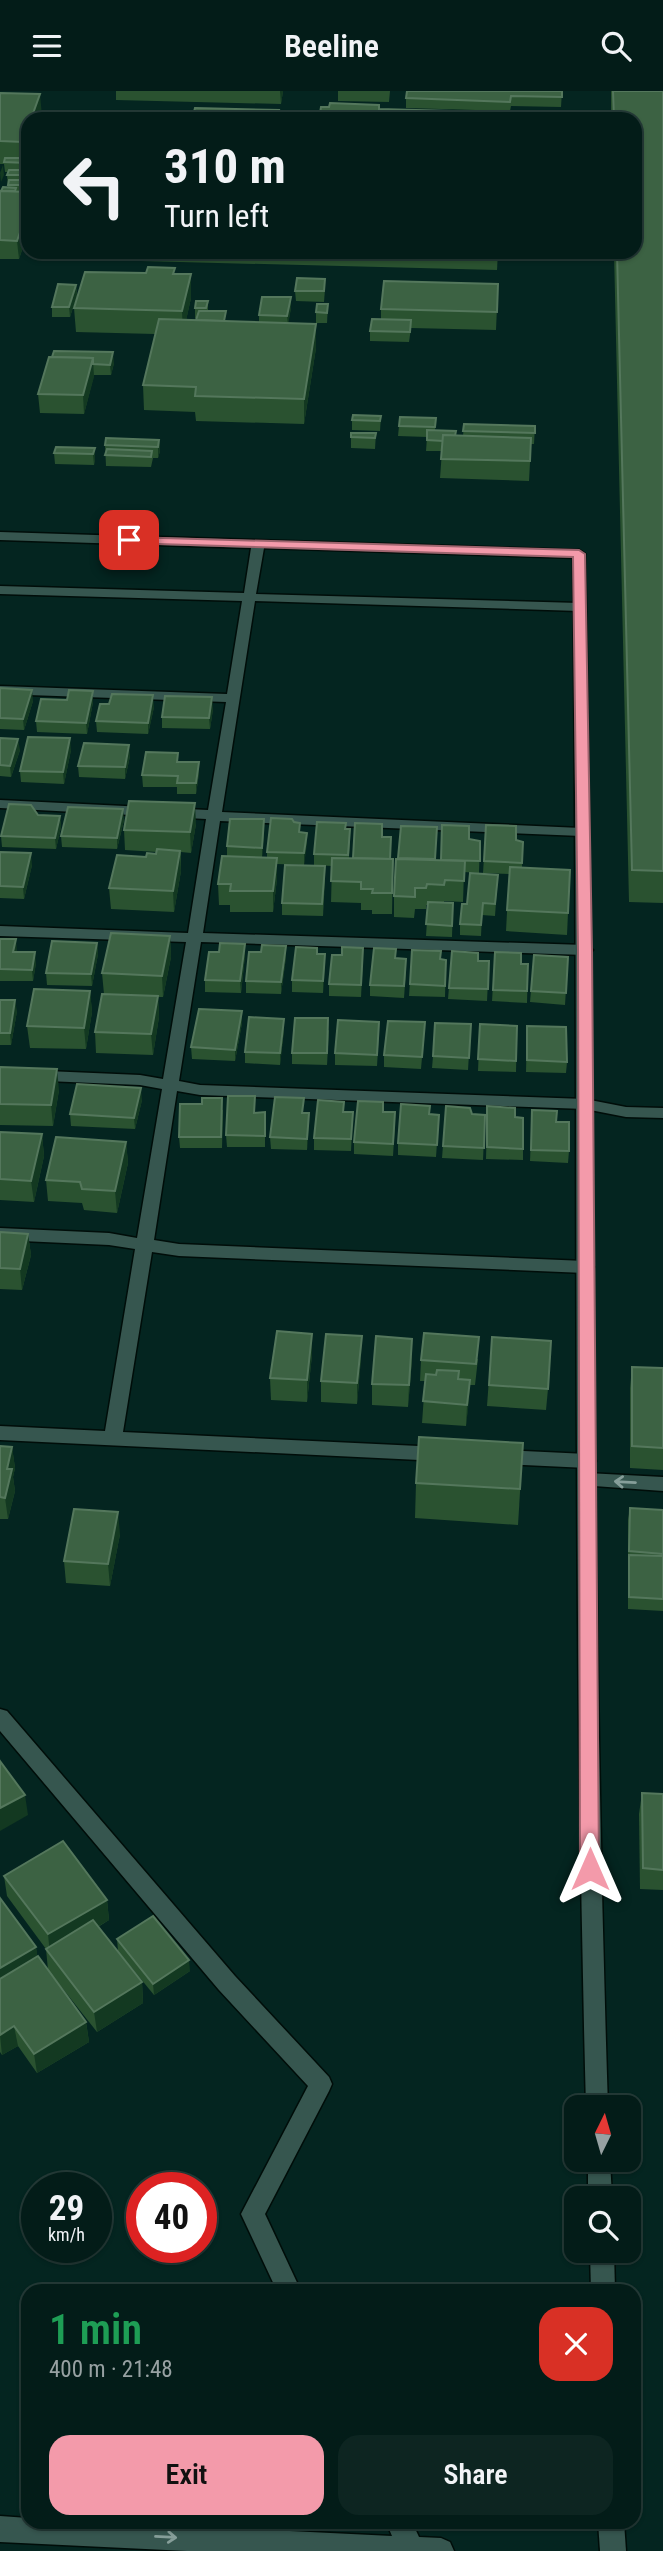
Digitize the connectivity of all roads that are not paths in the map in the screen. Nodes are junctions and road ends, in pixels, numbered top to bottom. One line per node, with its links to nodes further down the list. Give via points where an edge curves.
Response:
1 (0, 536): 2 (street)
2 (258, 544): 4 (street); 5 (street, via 579,554)
3 (0, 590): 4 (street)
4 (248, 598): 5 (street); 7 (street)
5 (579, 607): 10 (street)
6 (0, 690): 7 (street)
7 (232, 698): 9 (street)
8 (0, 804): 9 (street)
9 (213, 816): 10 (street); 12 (street)
10 (581, 832): 13 (street)
11 (0, 931): 12 (street)
12 (193, 938): 13 (street); 15 (street)
13 (585, 950): 16 (street)
14 (0, 1074): 15 (street)
15 (171, 1084): 16 (street, via 200,1090); 19 (street)
16 (585, 1104): 17 (street); 20 (street)
17 (663, 1113)
18 (0, 1234): 19 (street)
19 (143, 1245): 20 (street); 22 (street)
20 (585, 1267): 23 (street)
21 (0, 1433): 22 (street)
22 (113, 1440): 23 (street, via 469,1456)
23 (587, 1471): 24 (street, one-way to 23); 26 (street)
24 (663, 1484)
25 (0, 1717): 28 (street, via 227,1983 321,2084 253,2214)
26 (597, 2095)
27 (602, 2263): 29 (street)
28 (286, 2284)
29 (603, 2284)
30 (0, 2529): 33 (street, one-way to 33)
31 (402, 2529): 33 (street)
32 (611, 2529): 35 (street)
33 (411, 2548): 34 (street)
34 (441, 2551)
35 (613, 2551)

